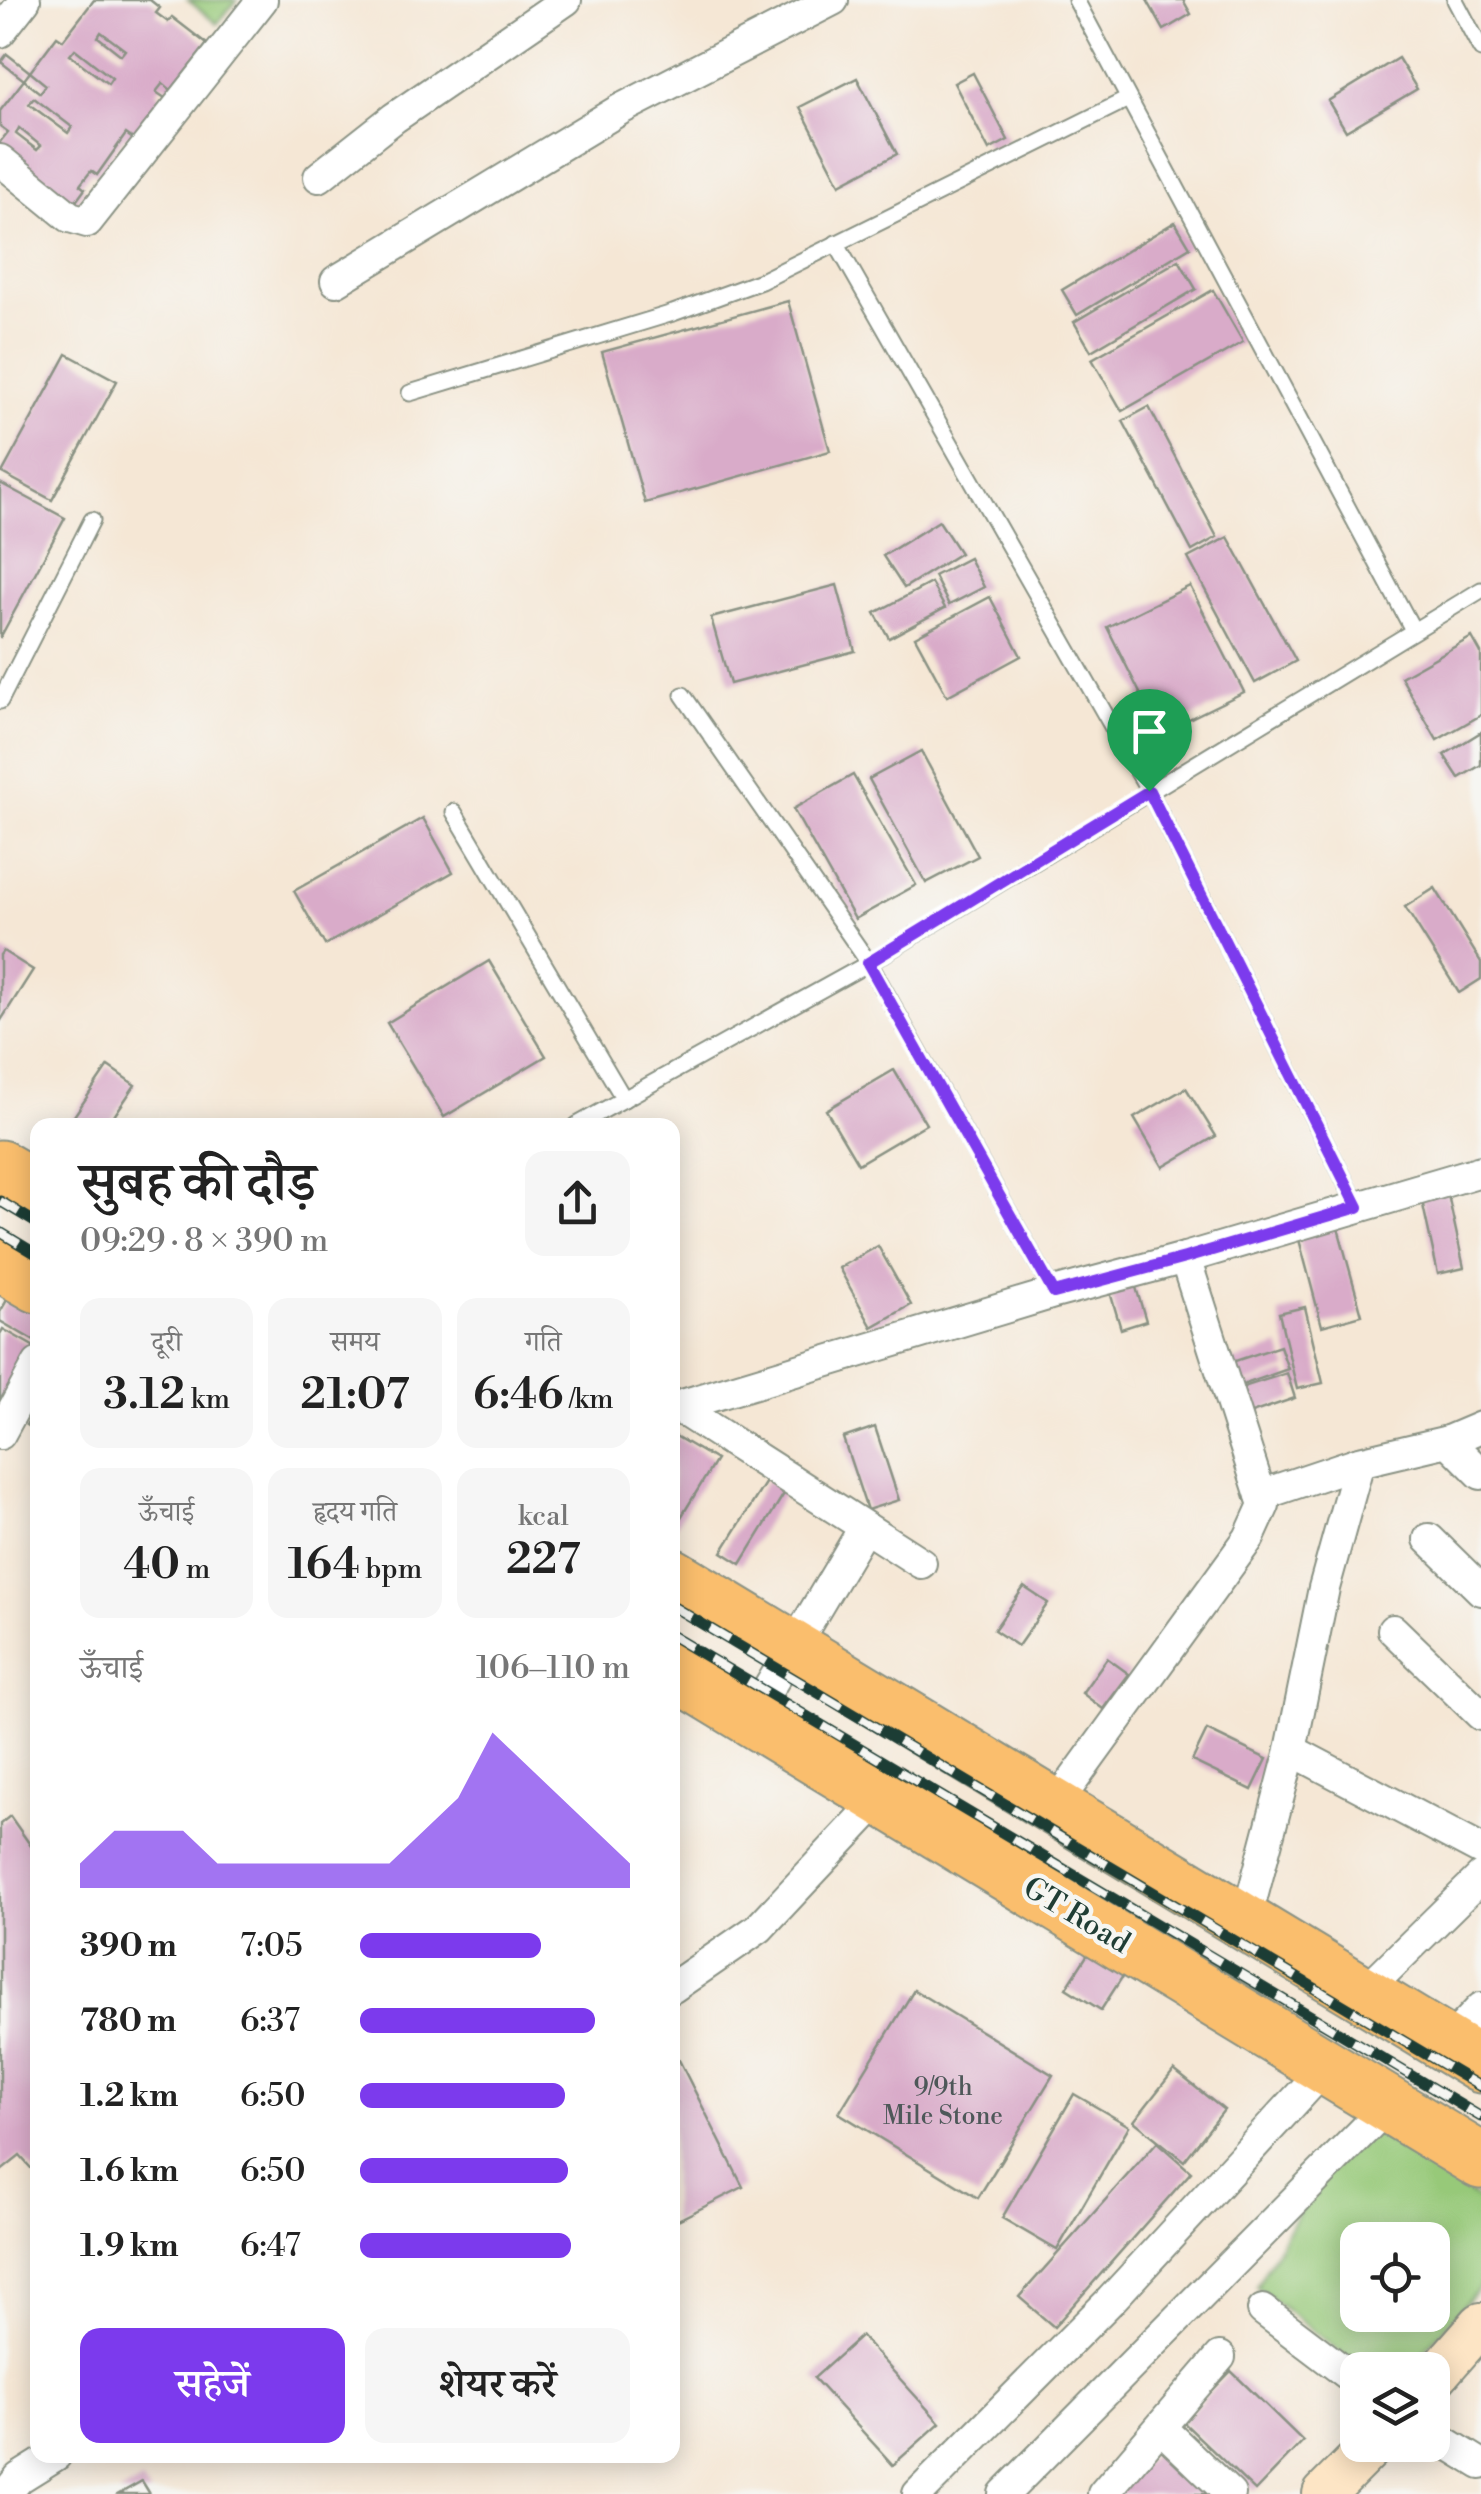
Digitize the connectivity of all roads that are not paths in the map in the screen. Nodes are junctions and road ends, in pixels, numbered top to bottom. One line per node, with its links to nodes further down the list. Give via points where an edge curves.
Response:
1 (25, 0): 7 (street)
2 (262, 0): 10 (street, via 87,222 70,218)
3 (566, 0): 11 (street)
4 (833, 0): 13 (street, via 621,109)
5 (1076, 0): 9 (lane)
6 (1456, 0): 8 (lane)
7 (0, 32)
8 (1481, 49)
9 (1128, 98): 12 (lane); 17 (lane)
10 (0, 160)
11 (319, 177)
12 (836, 243): 14 (lane, via 713,300); 20 (lane)
13 (336, 281)
14 (410, 393)
15 (92, 520): 19 (lane)
16 (1481, 590): 17 (lane)
17 (1413, 630): 20 (lane)
18 (684, 694): 22 (lane)
19 (0, 701)
20 (1149, 791): 22 (lane); 28 (lane)
21 (454, 812): 23 (lane)
22 (868, 963): 23 (lane); 32 (lane)
23 (624, 1099): 24 (lane)
24 (590, 1118)
25 (0, 1168): 27 (highway)
26 (1481, 1170): 28 (street)
27 (30, 1185)
28 (1358, 1207): 29 (street)
29 (1185, 1258): 32 (street); 41 (street)
30 (0, 1263): 31 (highway)
31 (30, 1280)
32 (1054, 1293): 34 (street)
33 (30, 1379): 37 (street)
34 (680, 1405)
35 (680, 1411): 42 (street)
36 (1481, 1428): 38 (street)
37 (0, 1434)
38 (1448, 1441): 39 (street); 40 (street)
39 (1359, 1462): 41 (street); 52 (street, via 1324,1588)
40 (1481, 1474)
41 (1261, 1494): 54 (street, via 1264,1505 1250,1538)
42 (864, 1528): 44 (street); 48 (street)
43 (1429, 1540): 46 (street)
44 (922, 1562)
45 (680, 1581): 48 (highway)
46 (1481, 1590)
47 (1393, 1630): 50 (street)
48 (791, 1648): 51 (street); 54 (highway)
49 (680, 1675): 51 (highway, GT Road)
50 (1481, 1715)
51 (751, 1718): 53 (highway, GT Road)
52 (1291, 1750): 55 (street); 57 (street)
53 (882, 1798): 58 (street, via 759,1928); 61 (highway, GT Road)
54 (1052, 1808): 57 (highway)
55 (1481, 1850)
56 (1481, 1877): 59 (street)
57 (1245, 1924): 59 (highway)
58 (680, 1982)
59 (1362, 1994): 60 (highway)
60 (1470, 2039)
61 (1328, 2066): 62 (highway, GT Road); 75 (street, via 1111,2300)
62 (1390, 2104): 63 (highway, GT Road); 76 (street)
63 (1481, 2161)
64 (1263, 2310): 68 (street)
65 (1481, 2324): 67 (street)
66 (1220, 2357): 69 (street)
67 (1450, 2359)
68 (1340, 2368)
69 (1160, 2428): 77 (street); 78 (street)
70 (1450, 2445): 73 (street)
71 (1356, 2462): 79 (street)
72 (43, 2463): 74 (street)
73 (1481, 2464)
74 (6, 2494)
75 (918, 2494)
76 (1004, 2494)
77 (1103, 2494)
78 (1230, 2494)
79 (1324, 2494)

